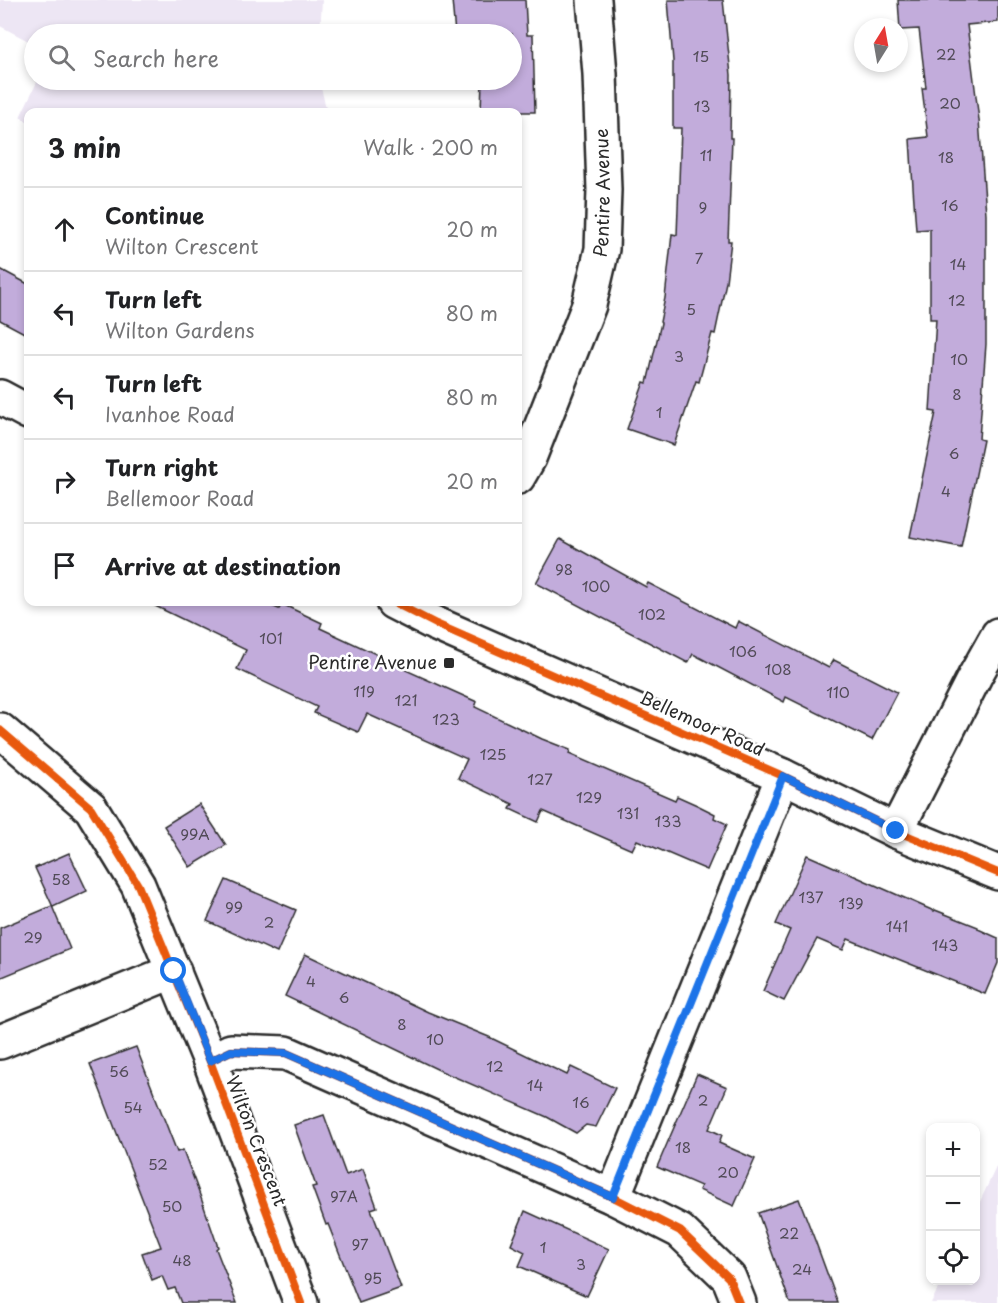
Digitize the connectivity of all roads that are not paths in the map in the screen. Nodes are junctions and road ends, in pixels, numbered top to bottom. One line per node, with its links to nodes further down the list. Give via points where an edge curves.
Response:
1 (594, 0): 4 (street, Pentire Avenue, via 604,190 602,249 589,305)
2 (0, 397): 3 (street)
3 (24, 410)
4 (522, 470)
5 (411, 606): 6 (street, Bellemoor Road)
6 (442, 613): 9 (street, Bellemoor Road)
7 (998, 636): 10 (street)
8 (0, 730): 12 (street, Wilton Crescent, via 91,808 138,885)
9 (783, 776): 10 (street, Bellemoor Road); 15 (street)
10 (896, 831): 11 (street, Bellemoor Road)
11 (998, 873)
12 (174, 971): 13 (street); 14 (street, Wilton Crescent)
13 (0, 1042)
14 (210, 1061): 15 (street, via 231,1051 286,1053); 16 (street, Wilton Crescent)
15 (613, 1197): 17 (street, via 680,1231 729,1278)
16 (301, 1303)
17 (739, 1303)

